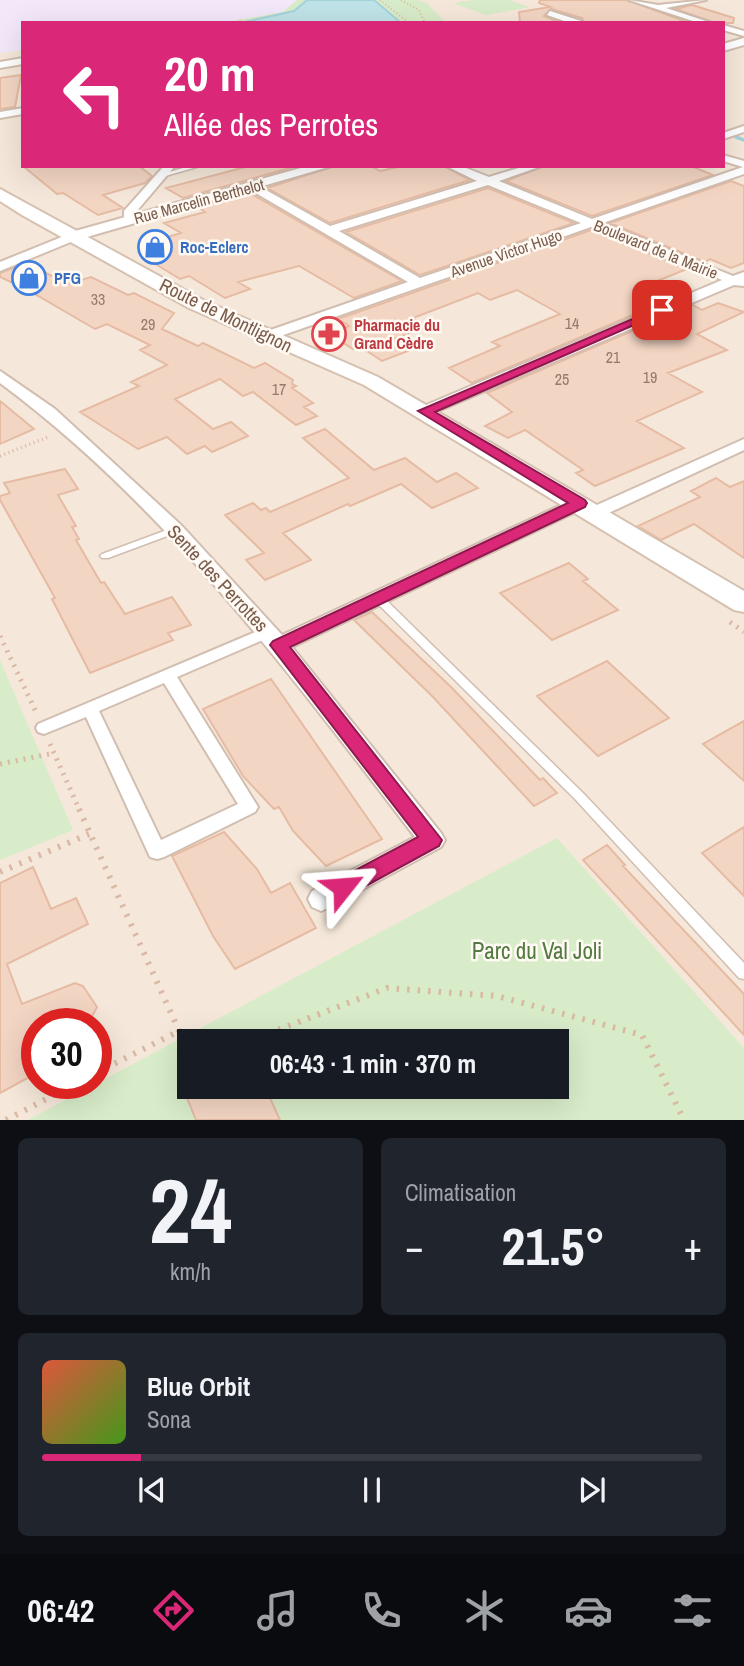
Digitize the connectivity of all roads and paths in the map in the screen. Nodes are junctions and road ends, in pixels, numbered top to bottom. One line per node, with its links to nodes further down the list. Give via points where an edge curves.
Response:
1 (380, 0): 9 (path)
2 (401, 0): 10 (path, via 419,10)
3 (633, 0): 5 (street)
4 (702, 0): 5 (street)
5 (657, 7): 12 (street)
6 (550, 13): 11 (street)
7 (242, 20): 8 (path)
8 (239, 21)
9 (404, 21)
10 (424, 21)
11 (572, 21)
12 (702, 21)
13 (725, 28): 14 (street)
14 (744, 34)
15 (744, 41): 16 (street)
16 (725, 47)
17 (21, 61): 18 (street)
18 (0, 65)
19 (21, 111): 20 (street)
20 (0, 115)
21 (744, 129): 22 (street)
22 (725, 135)
23 (725, 159): 24 (street)
24 (744, 164)
25 (185, 168): 30 (lane)
26 (319, 168): 32 (street, Rue Marcelin Berthelot)
27 (456, 168): 31 (street, Boulevard de la Mairie)
28 (530, 168): 31 (street)
29 (744, 170): 35 (street, Avenue Victor Hugo)
30 (166, 171): 34 (street, via 128,214)
31 (488, 181): 35 (street, Boulevard de la Mairie); 36 (street)
32 (253, 187): 34 (street, Rue Marcelin Berthelot); 36 (street)
33 (0, 194): 37 (main road, Route de Montlignon)
34 (135, 218): 37 (street, Rue Marcelin Berthelot)
35 (591, 223): 39 (street, Boulevard de la Mairie); 40 (street, Avenue Victor Hugo)
36 (330, 230): 40 (street)
37 (74, 236): 38 (street); 41 (main road, Route de Montlignon, via 196,304)
38 (0, 267)
39 (740, 281): 43 (street)
40 (419, 283): 41 (street, Avenue Victor Hugo)
41 (267, 336): 43 (main road, Route de Montlignon, via 370,381)
42 (1, 377): 44 (street, Sente des Perrottes, via 49,412)
43 (425, 411): 48 (main road, Route de Montlignon)
44 (65, 430): 46 (path); 47 (street, Sente des Perrottes)
45 (744, 444): 48 (street, Sente des Perrottes)
46 (0, 456)
47 (135, 493): 49 (street, Sente des Perrottes)
48 (587, 508): 51 (street, Sente des Perrottes); 52 (main road, Route de Montlignon)
49 (175, 530): 50 (lane); 54 (street, Sente des Perrottes)
50 (105, 556)
51 (378, 598): 54 (street, Sente des Perrottes); 63 (lane, via 579,796)
52 (744, 603)
53 (0, 636): 57 (path)
54 (273, 639): 55 (street); 62 (street, via 432,840)
55 (167, 675): 56 (street); 56 (street, via 249,807 157,851)
56 (90, 709): 57 (street)
57 (44, 728): 58 (path)
58 (54, 753): 59 (path); 60 (path)
59 (0, 764)
60 (89, 834): 61 (path); 64 (path)
61 (0, 872)
62 (321, 899)
63 (744, 973)
64 (178, 1029)
65 (280, 1029): 70 (path, via 387,988 497,996 642,1035)
66 (177, 1032): 67 (path)
67 (112, 1065)
68 (46, 1099): 69 (path)
69 (6, 1120)
70 (684, 1120)

